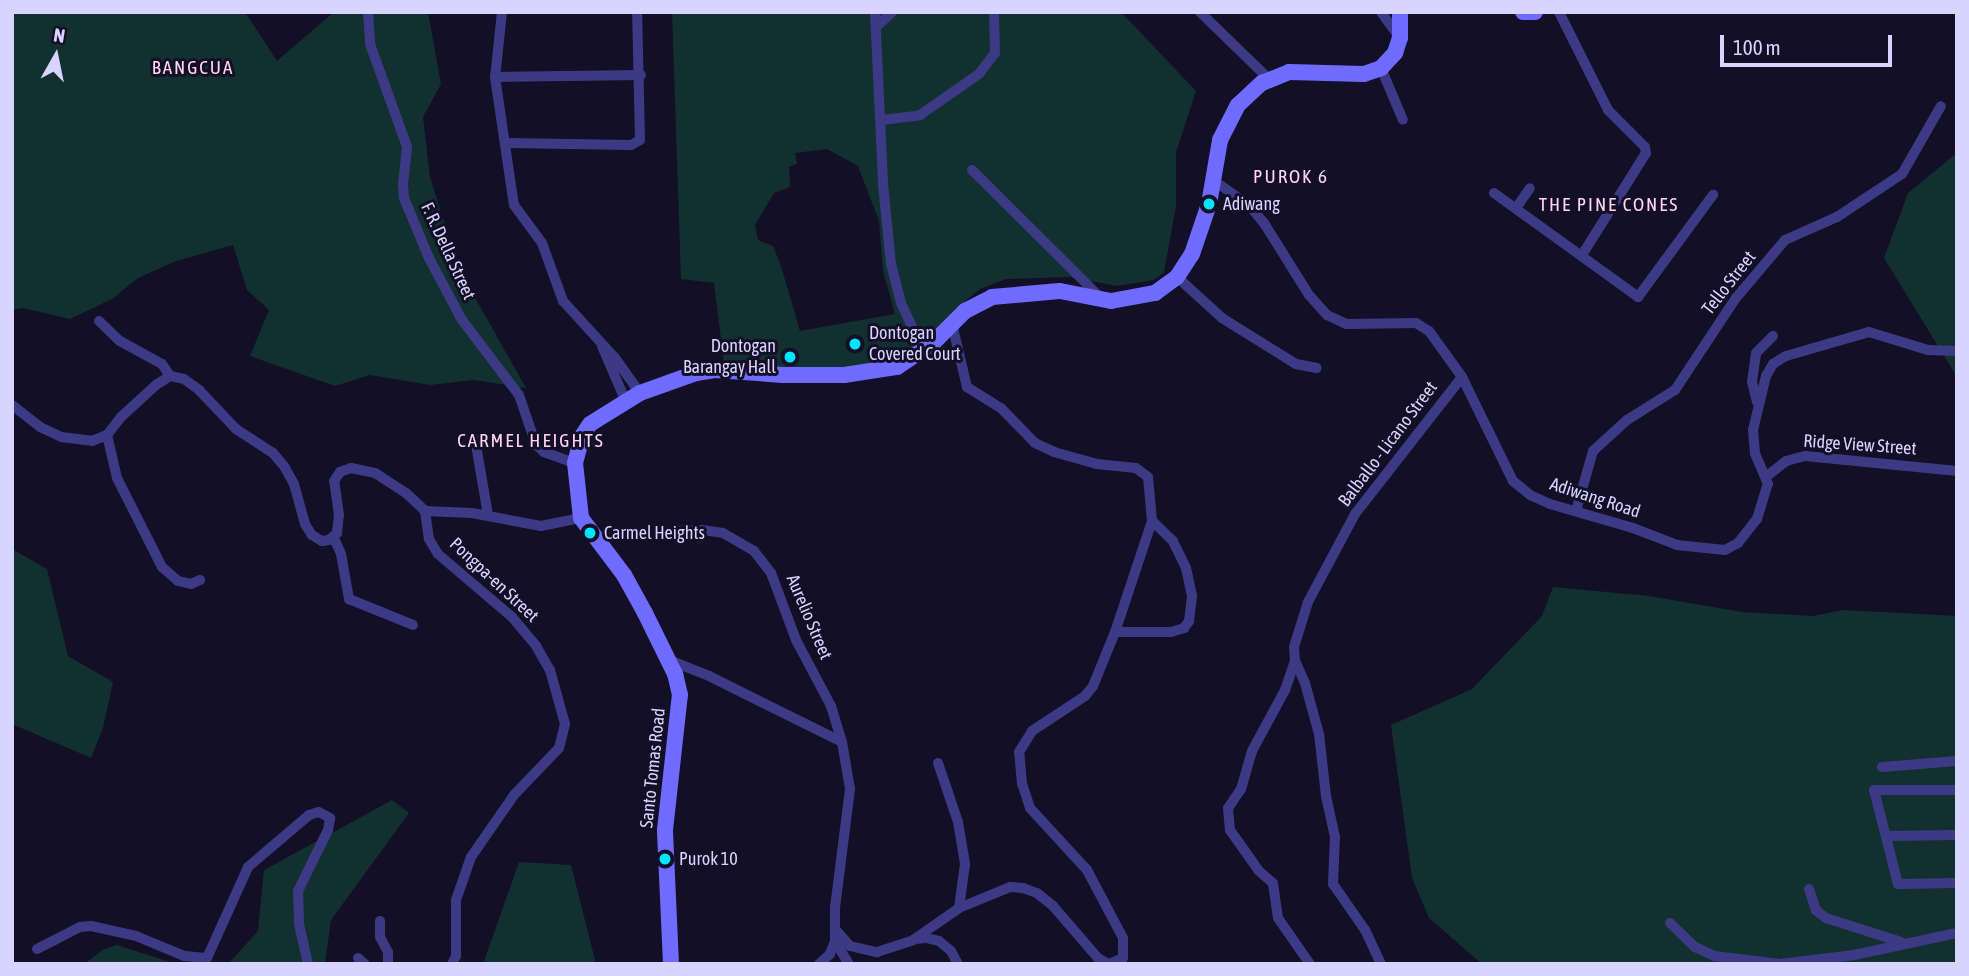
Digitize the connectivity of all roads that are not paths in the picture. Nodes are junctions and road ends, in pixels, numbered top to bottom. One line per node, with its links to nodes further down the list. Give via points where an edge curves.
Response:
1 (368, 12): 47 (street, F. R. Della Street, via 370,44 407,147 404,198 429,258 462,320 519,395 536,445)
2 (502, 12): 18 (street)
3 (509, 12): 18 (street)
4 (637, 12): 17 (street)
5 (875, 12): 14 (street)
6 (892, 12): 14 (street)
7 (995, 12): 21 (street, via 995,53 979,74 920,115)
8 (1200, 12): 19 (street)
9 (1381, 12): 15 (street)
10 (1401, 12): 15 (street)
11 (1523, 12): 12 (street)
12 (1535, 12)
13 (1559, 12): 30 (street, via 1608,110 1646,153)
14 (876, 27): 21 (street)
15 (1400, 38): 16 (street, via 1395,53)
16 (1381, 68): 19 (street, via 1364,74 1289,72); 22 (street)
17 (641, 75): 18 (street); 23 (street, via 642,135 636,143)
18 (498, 77): 23 (street)
19 (1269, 79): 25 (street, via 1238,105 1224,128)
20 (1941, 106): 51 (street, Tello Street, via 1902,174 1837,217 1785,240 1736,298 1675,390 1627,421 1593,451)
21 (882, 120): 37 (street, via 883,184 894,282)
22 (1403, 120)
23 (505, 144): 36 (street, via 514,205 542,243 563,301)
24 (972, 170): 32 (street)
25 (1213, 180): 31 (street, via 1205,220); 41 (street, Adiwang Road, via 1250,206 1327,315 1362,326 1423,326)
26 (1530, 188): 29 (street)
27 (1494, 193): 29 (street)
28 (1713, 195): 30 (street, via 1638,297)
29 (1516, 208): 30 (street)
30 (1582, 255)
31 (1177, 277): 32 (street, via 1143,298); 39 (street, via 1222,318 1296,364)
32 (1103, 300): 34 (street, via 1060,291 1013,293 978,304)
33 (99, 321): 40 (street, via 120,341 162,364)
34 (952, 324): 37 (street); 54 (street, via 967,387 1001,408 1044,448 1097,464 1140,469 1149,480)
35 (1773, 336): 44 (street, via 1756,353 1752,382)
36 (600, 341): 42 (street); 42 (street)
37 (923, 350): 42 (street, via 897,367 866,372 804,376 715,370)
38 (1957, 351): 44 (street, via 1928,349 1869,331 1857,334 1773,363)
39 (1317, 368)
40 (170, 376): 45 (street, via 121,416); 56 (street, via 189,382 236,429 273,453 290,476 312,536 322,541)
41 (1462, 377): 51 (street, Adiwang Road, via 1513,481 1550,505); 61 (street, Balballo - Licano Street, via 1355,514 1303,614)
42 (633, 398): 47 (street, via 590,424)
43 (12, 405): 45 (street, via 65,439 92,441)
44 (1758, 405): 49 (street, via 1753,442)
45 (107, 435): 57 (street, via 117,478 162,567 178,581 191,584)
46 (475, 439): 52 (street)
47 (575, 463): 53 (street)
48 (1957, 471): 49 (street, Ridge View Street, via 1805,456 1786,461)
49 (1767, 476): 51 (street, Adiwang Road, via 1766,496 1757,519 1738,543 1725,550 1677,545)
50 (425, 511): 52 (street); 56 (street, via 375,473 345,469 334,481 340,523); 81 (street, Pongpa-en Street, via 429,539 438,554 512,617 536,646 550,670 565,724 559,748 514,795 471,858 456,900)
51 (1576, 511)
52 (488, 515): 53 (street, via 541,526)
53 (581, 518): 60 (street, Santo Tomas Road, via 624,575)
54 (1152, 521): 59 (street); 59 (street, via 1168,534 1186,568 1192,596 1189,621 1181,630 1171,632)
55 (672, 531): 62 (street, Aurelio Street, via 723,533 754,551 771,573 796,640 831,706)
56 (334, 538): 58 (street, via 349,598)
57 (200, 580)
58 (413, 625)
59 (1115, 632): 71 (street, via 1085,696 1040,724 1019,752 1030,808 1076,856 1096,885 1123,939 1123,958 1109,964 1098,958 1053,906 1023,887 1010,887)
60 (669, 660): 62 (street); 82 (street, Santo Tomas Road, via 680,695 665,830)
61 (1294, 661): 86 (street, Balballo - Licano Street, via 1285,690 1252,751 1241,789 1228,808 1230,830 1273,883 1278,918); 87 (street, via 1319,734 1335,837 1333,884 1366,930)
62 (842, 742): 75 (street, Aurelio Street, via 850,789)
63 (1957, 761): 65 (street)
64 (938, 762): 71 (street, via 958,822 965,864)
65 (1882, 767)
66 (1957, 790): 68 (street, via 1874,789)
67 (1957, 835): 68 (street)
68 (1886, 836): 69 (street, via 1898,884)
69 (1957, 883)
70 (1809, 889): 77 (street, via 1816,910 1826,918)
71 (959, 908): 76 (street)
72 (380, 921): 80 (street)
73 (1670, 923): 77 (street, via 1695,947 1714,956 1746,961 1816,962)
74 (1957, 933): 77 (street)
75 (835, 935): 76 (street, via 869,952); 83 (street, via 830,954); 84 (street)
76 (913, 940): 85 (street, via 939,941)
77 (1904, 943)
78 (37, 948): 79 (street, via 91,926 136,936 184,956 207,958 248,867 309,815 319,813 330,818 328,830 298,891)
79 (308, 964)
80 (388, 964)
81 (452, 964)
82 (671, 964)
83 (819, 964)
84 (849, 964)
85 (958, 964)
86 (1310, 964)
87 (1381, 964)

